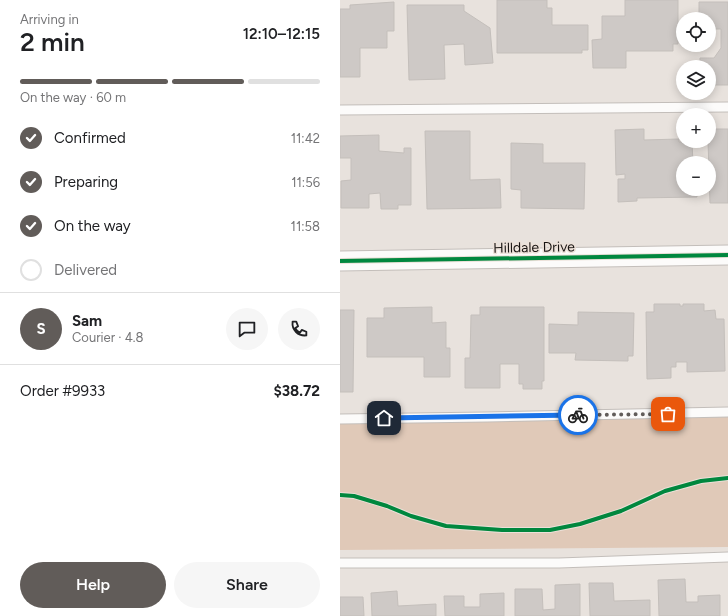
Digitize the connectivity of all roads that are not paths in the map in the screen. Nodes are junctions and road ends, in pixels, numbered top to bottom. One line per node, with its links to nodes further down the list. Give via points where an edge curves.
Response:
1 (728, 107): 2 (lane)
2 (340, 110)
3 (728, 255): 4 (street, Hilldale Drive)
4 (340, 262)
5 (728, 412): 6 (lane)
6 (340, 419)
7 (728, 557): 8 (lane, via 560,563)
8 (340, 563)

